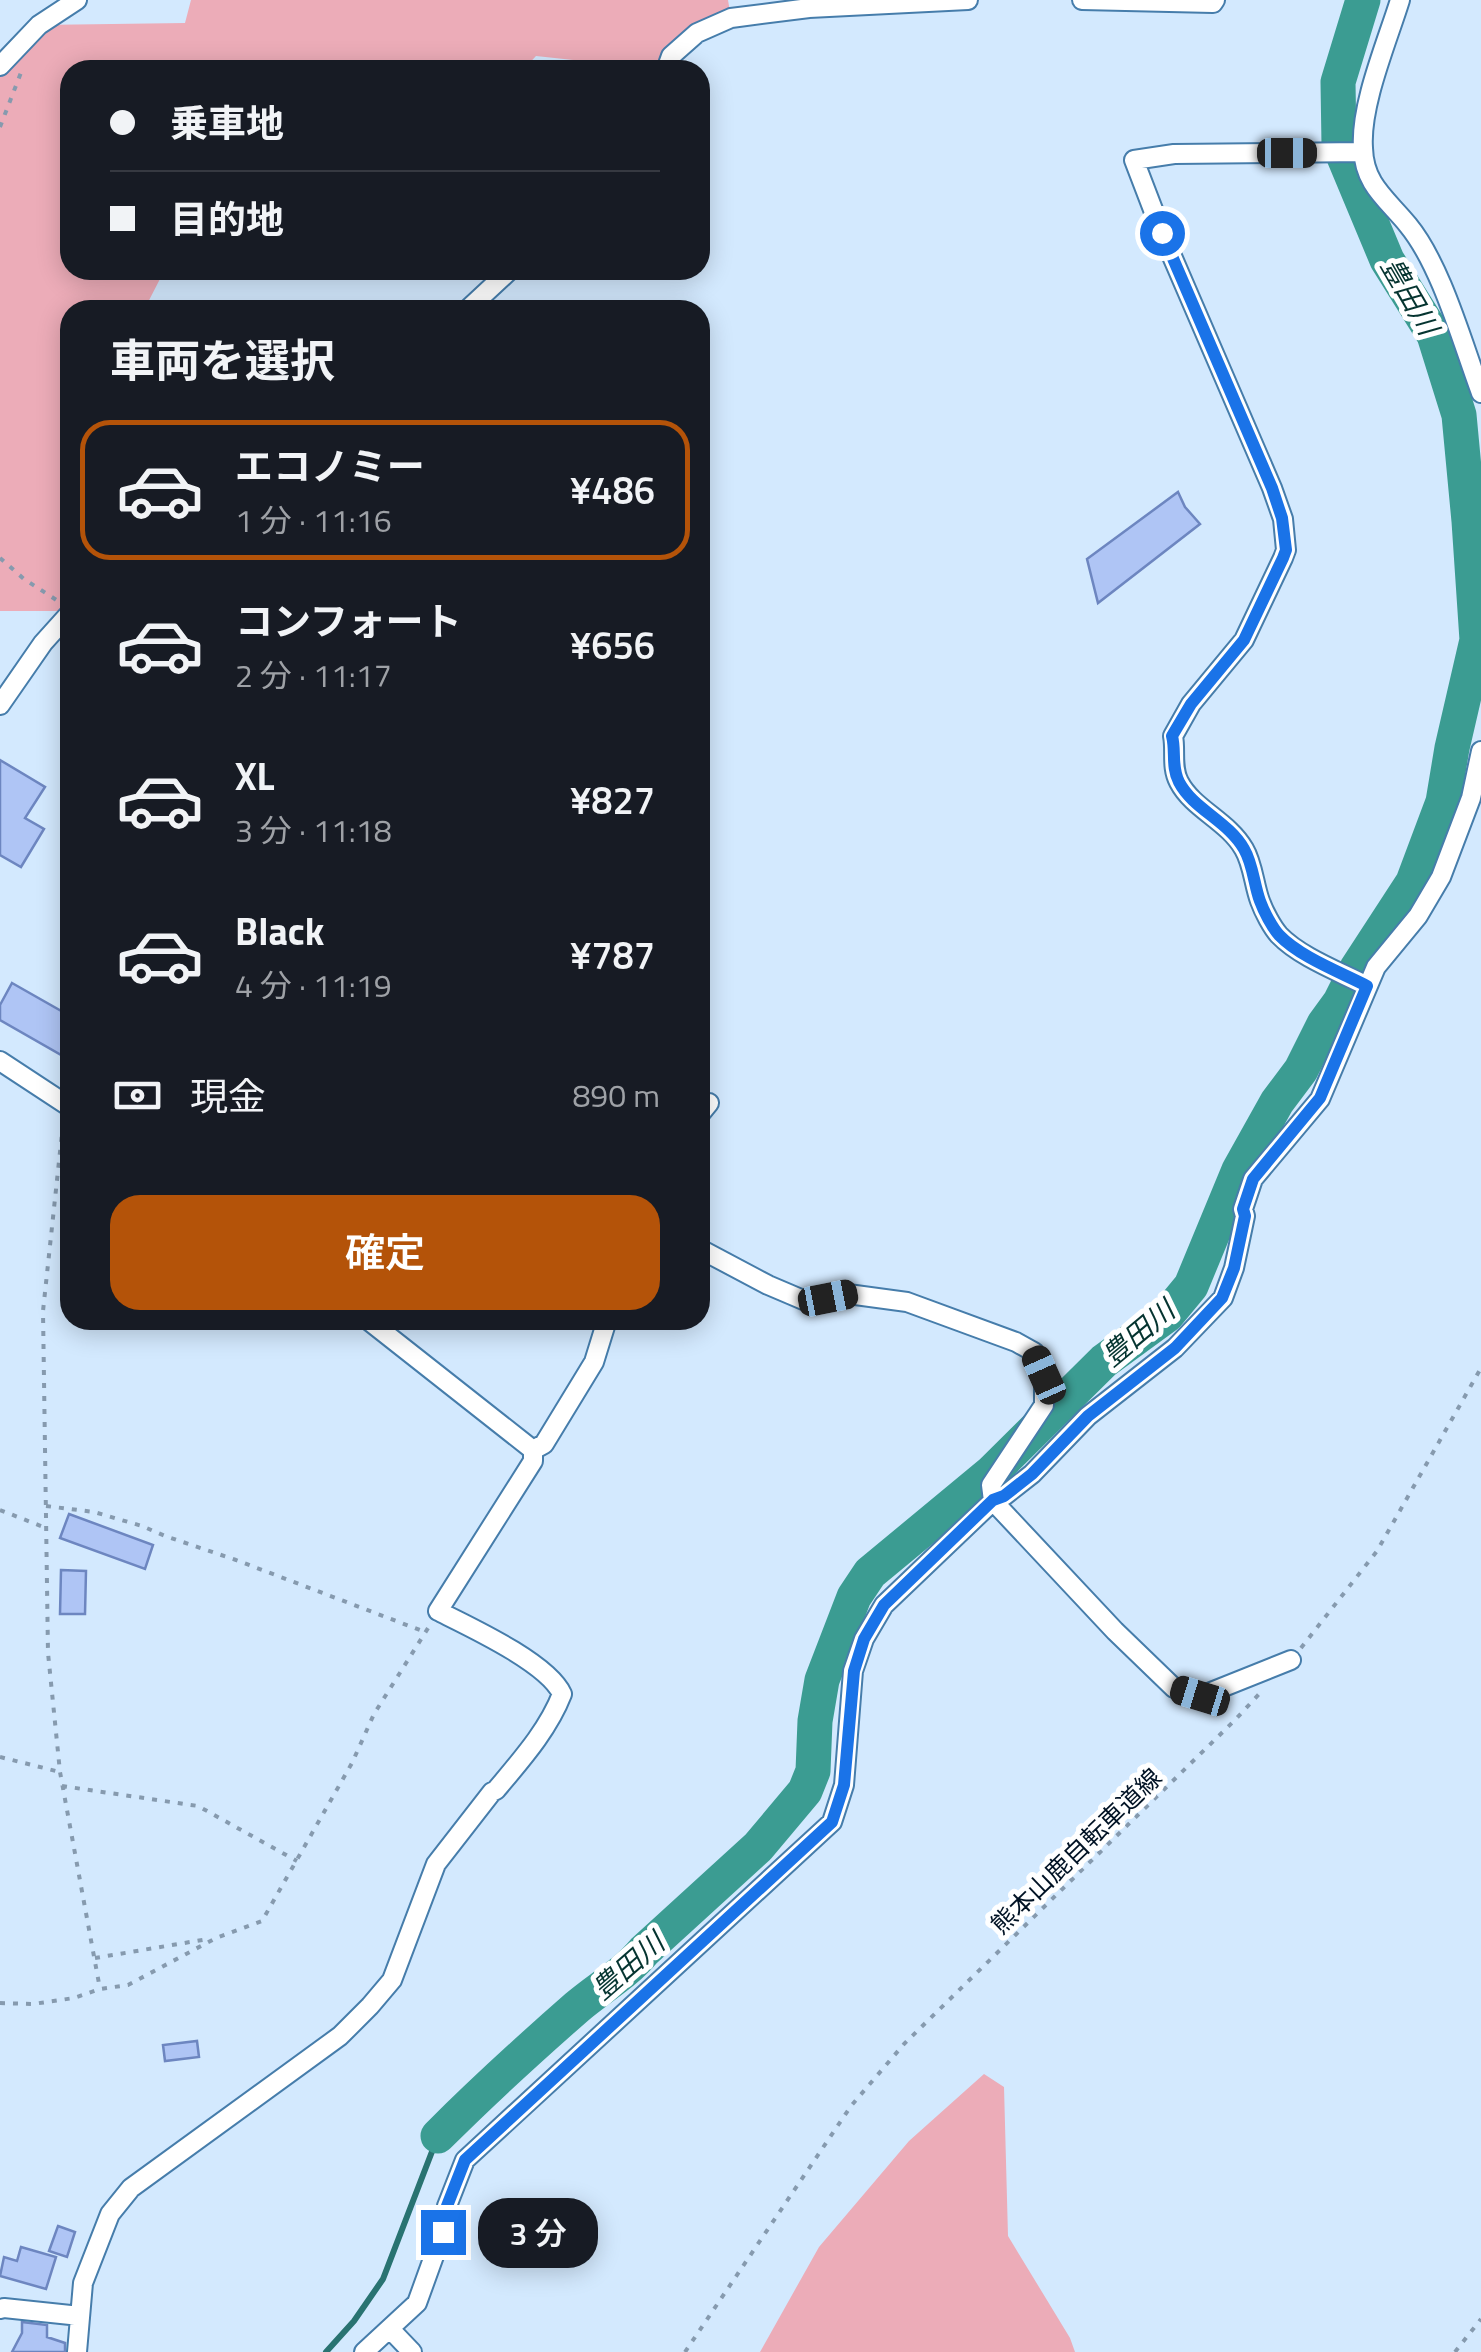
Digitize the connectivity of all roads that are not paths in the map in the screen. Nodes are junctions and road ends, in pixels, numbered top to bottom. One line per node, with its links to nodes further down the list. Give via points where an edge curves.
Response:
1 (77, 0): 8 (street)
2 (968, 0): 6 (street)
3 (1082, 0): 4 (street)
4 (1215, 0)
5 (1400, 0): 9 (street, via 1368,103)
6 (743, 8): 7 (street, via 696,34)
7 (670, 60)
8 (0, 66)
9 (1363, 152): 12 (street, via 1378,194 1431,260); 16 (street, via 1134,160 1272,488 1286,550 1244,640 1172,736 1172,757 1180,783 1245,850 1279,934)
10 (499, 280): 11 (street)
11 (478, 300)
12 (1481, 392)
13 (60, 623): 14 (street)
14 (0, 705)
15 (1481, 751): 16 (street, via 1472,798 1441,877)
16 (1367, 986): 23 (street, via 1320,1098 1253,1179 1222,1298 1175,1348 1088,1416 1032,1474)
17 (0, 1061): 18 (street)
18 (60, 1100)
19 (710, 1254): 23 (street, via 808,1302 848,1294 907,1302 1034,1352 1044,1375 1044,1405 991,1485)
20 (381, 1330): 22 (street)
21 (603, 1330): 22 (street, via 594,1362 544,1444)
22 (533, 1450): 26 (street, via 534,1461 438,1611 540,1668 562,1694 554,1716 436,1864 392,1980 370,2006 340,2036 132,2188 110,2214 84,2283)
23 (993, 1500): 24 (street, via 1174,1688 1200,1696); 27 (street, via 884,1605 864,1639 854,1671 844,1785 832,1822 465,2160 417,2303)
24 (1291, 1660)
25 (0, 2310): 26 (street)
26 (80, 2316): 28 (street)
27 (390, 2329): 29 (street); 30 (street)
28 (78, 2352)
29 (364, 2352)
30 (412, 2352)

